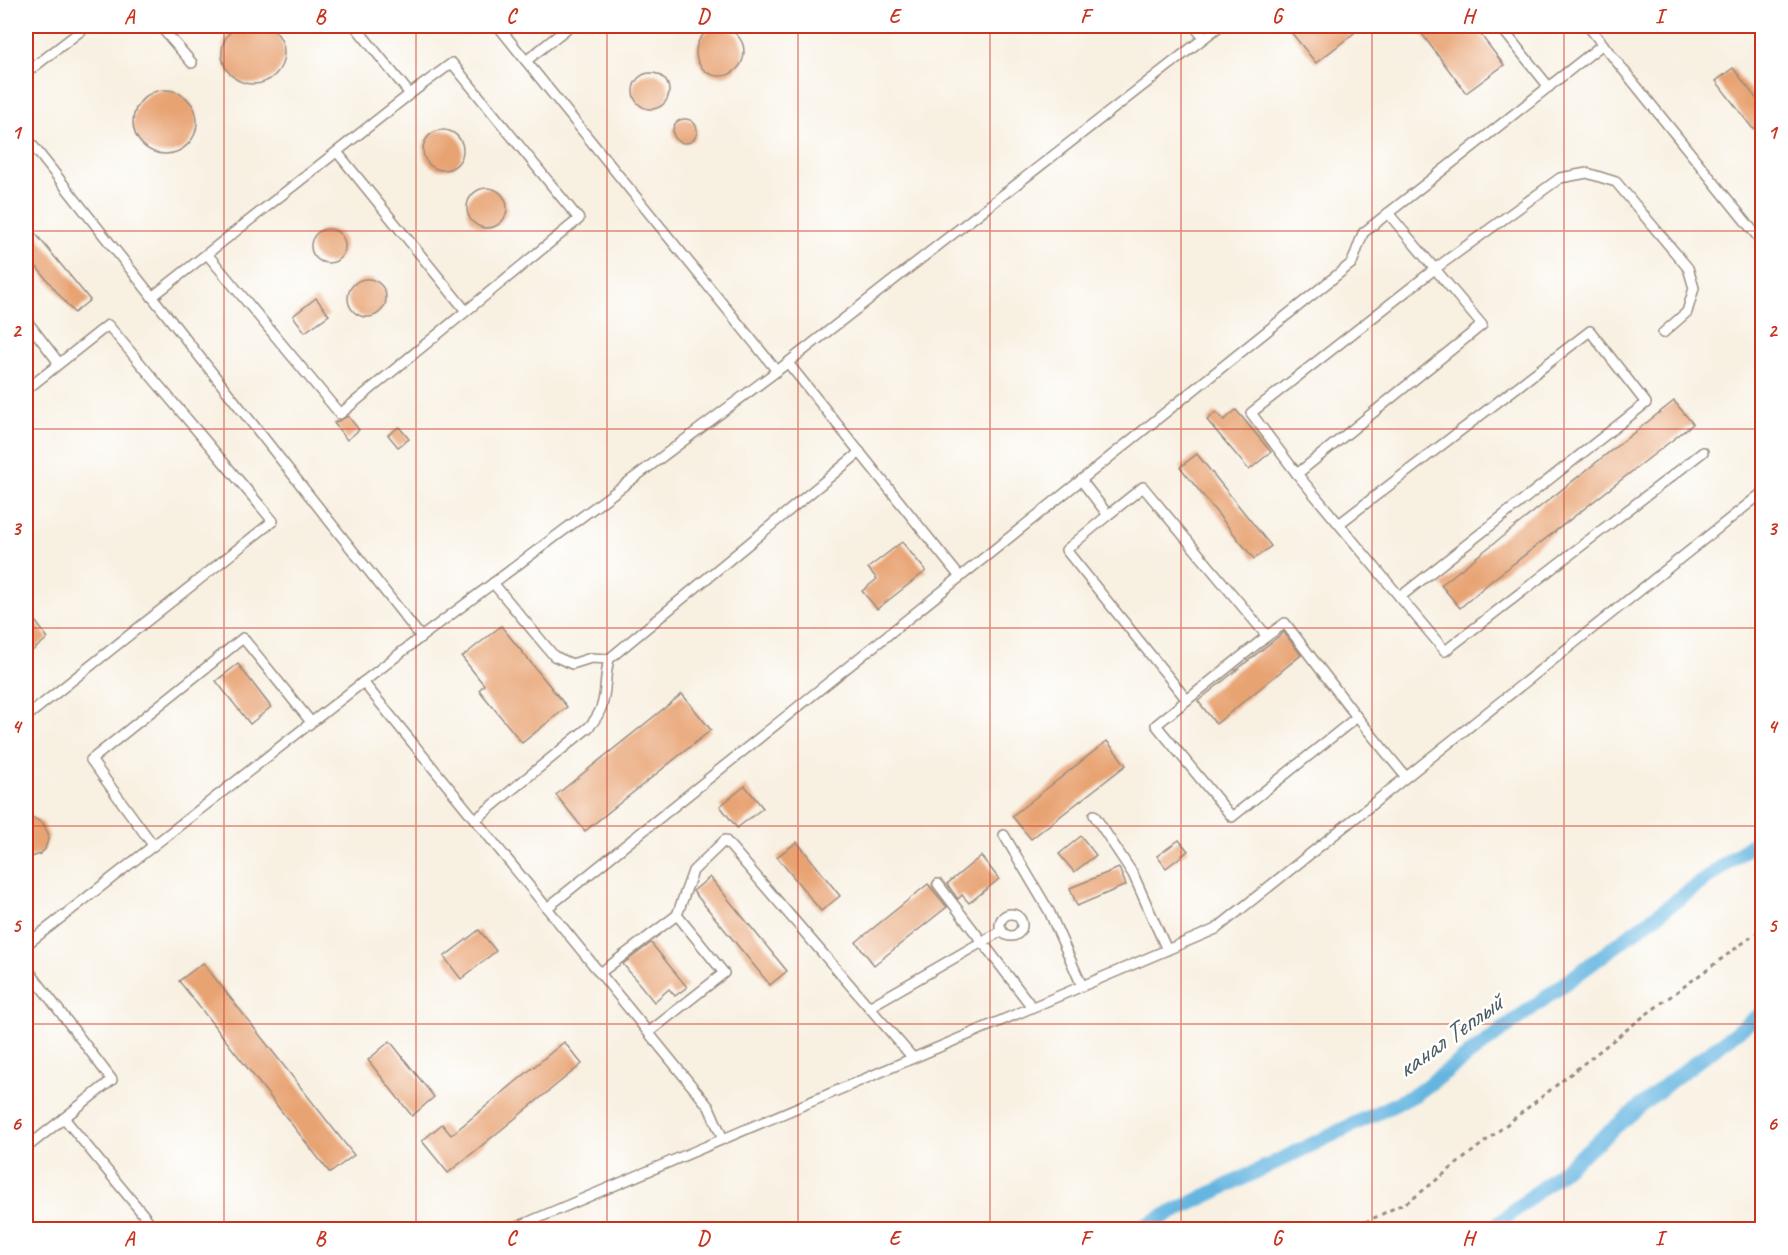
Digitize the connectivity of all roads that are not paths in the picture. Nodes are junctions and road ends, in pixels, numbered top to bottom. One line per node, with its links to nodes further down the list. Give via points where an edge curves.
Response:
1 (87, 26): 14 (lane)
2 (160, 26): 13 (lane)
3 (354, 26): 16 (lane)
4 (498, 26): 12 (lane)
5 (570, 26): 12 (lane)
6 (1194, 26): 10 (lane)
7 (1220, 26): 10 (lane)
8 (1500, 26): 15 (lane)
9 (1588, 26): 11 (lane)
10 (1204, 38): 28 (lane)
11 (1603, 44): 15 (lane); 20 (lane)
12 (526, 61): 29 (lane)
13 (192, 63)
14 (26, 73)
15 (1549, 87): 19 (lane)
16 (410, 94): 18 (lane); 24 (lane, via 452,63 579,219)
17 (26, 137): 23 (lane)
18 (337, 152): 21 (lane); 24 (lane)
19 (1388, 213): 22 (lane); 34 (lane, via 1363,233 1352,263)
20 (1762, 242)
21 (207, 254): 23 (lane); 24 (lane, via 340,414)
22 (1436, 268): 26 (lane, via 1560,178 1587,173 1616,182 1688,268 1694,288 1687,312); 33 (lane, via 1482,325); 33 (lane, via 1251,413)
23 (152, 297): 42 (lane)
24 (466, 311)
25 (26, 321): 27 (lane)
26 (1663, 333)
27 (59, 363): 30 (lane); 46 (lane, via 108,325 273,521)
28 (788, 363): 29 (lane); 31 (lane)
29 (777, 371): 39 (lane)
30 (26, 390)
31 (860, 452): 38 (lane); 43 (lane)
32 (1703, 452): 40 (lane, via 1445,651)
33 (1297, 474): 37 (lane)
34 (1081, 480): 36 (lane); 38 (lane)
35 (1762, 493): 49 (lane)
36 (1108, 515): 41 (lane, via 1143,487); 45 (lane, via 1066,550)
37 (1339, 524): 40 (lane); 40 (lane, via 1590,331 1646,404)
38 (960, 577): 55 (lane)
39 (494, 583): 42 (lane); 43 (lane, via 554,657 572,664 591,658)
40 (1400, 597)
41 (1267, 636): 45 (lane); 47 (lane, via 1285,623)
42 (421, 637): 44 (lane)
43 (609, 659): 51 (lane, via 603,680 606,697 600,715)
44 (363, 682): 48 (lane); 51 (lane)
45 (1187, 700): 47 (lane, via 1156,725 1232,817)
46 (26, 715)
47 (1357, 717): 49 (lane)
48 (311, 722): 53 (lane); 53 (lane, via 243,638 91,760)
49 (1406, 777): 60 (lane, via 1216,929)
50 (1094, 815): 60 (lane, via 1133,874)
51 (475, 820): 55 (lane)
52 (1004, 835): 63 (lane, via 1049,911)
53 (153, 845): 59 (lane)
54 (938, 884): 58 (lane)
55 (547, 908): 62 (lane)
56 (677, 915): 62 (lane); 64 (lane, via 693,871 725,840); 66 (lane, via 724,973)
57 (1001, 931): 58 (lane)
58 (982, 942): 64 (lane); 65 (lane)
59 (26, 945)
60 (1167, 950): 63 (lane)
61 (26, 967): 68 (lane, via 112,1080)
62 (600, 974): 66 (lane)
63 (1082, 986): 65 (lane)
64 (869, 1007): 67 (lane)
65 (1032, 1007): 67 (lane)
66 (649, 1032): 69 (lane, via 709,1107)
67 (913, 1058): 69 (lane)
68 (64, 1118): 70 (lane); 71 (lane)
69 (723, 1139): 72 (lane)
70 (26, 1148)
71 (156, 1230)
72 (510, 1230)

